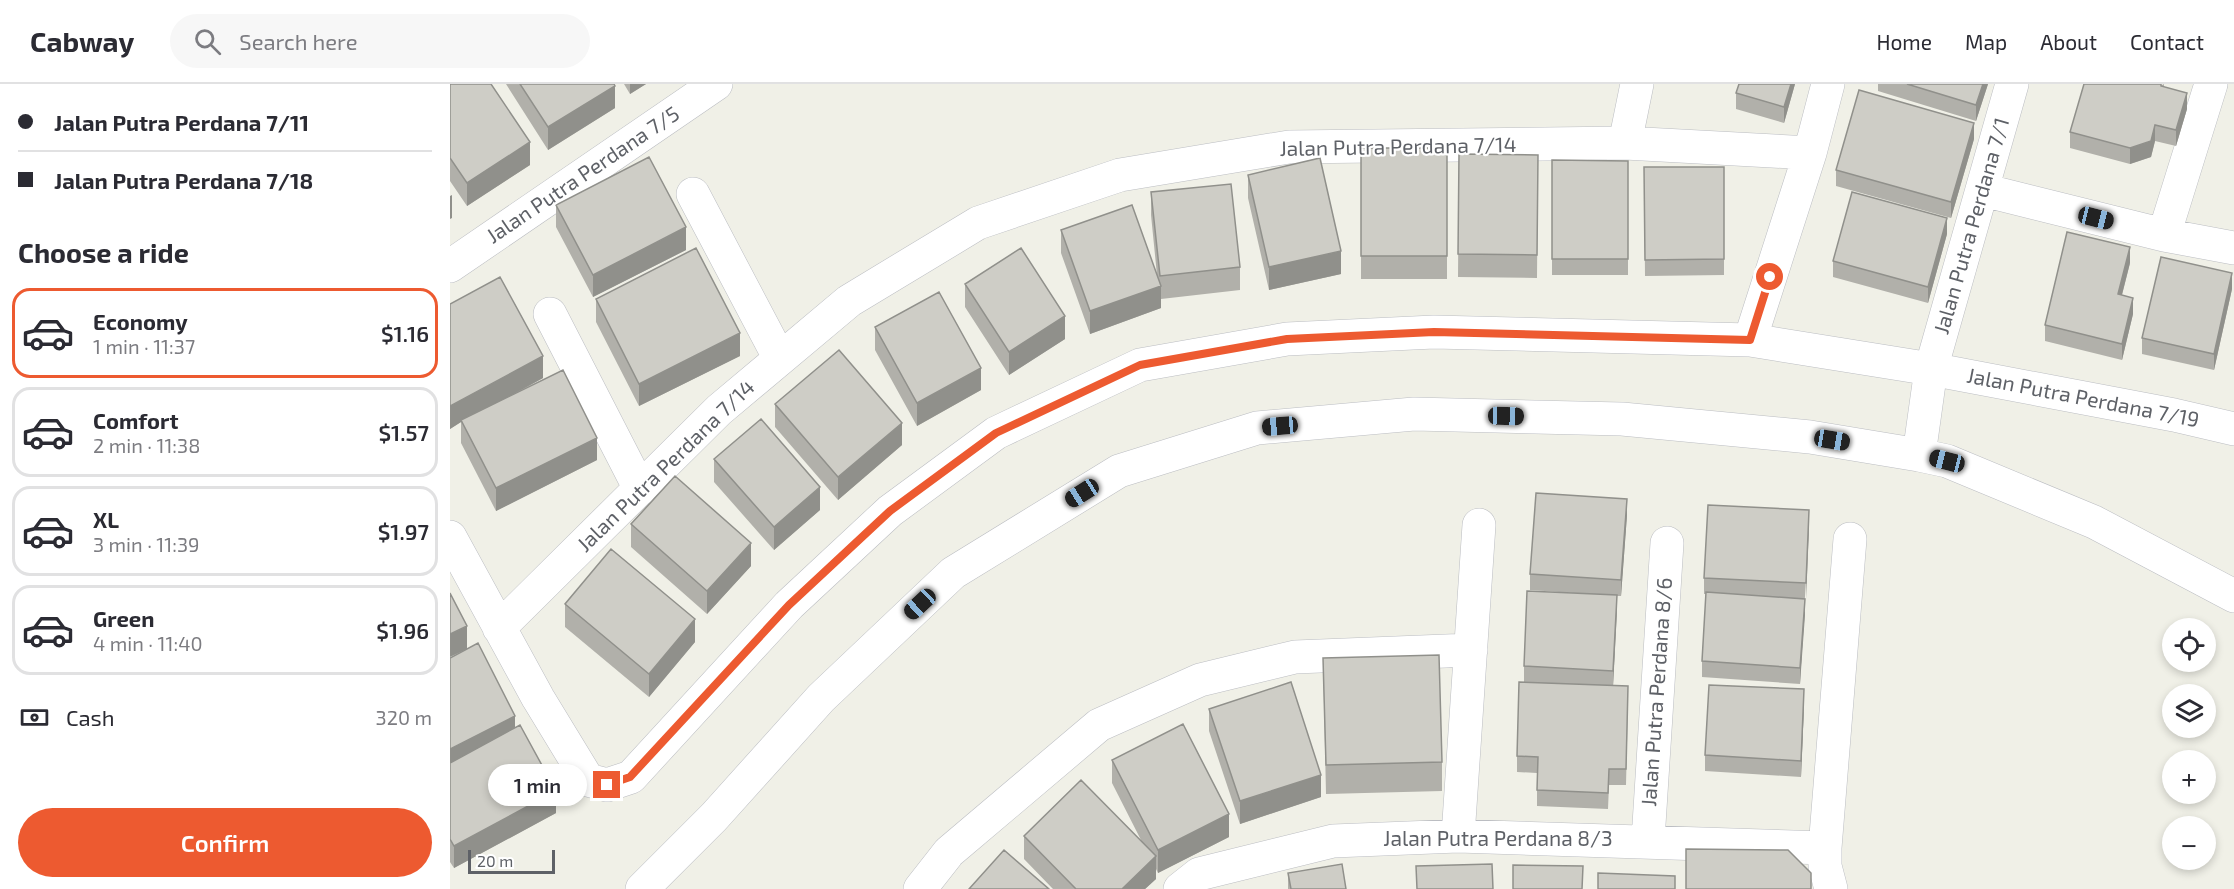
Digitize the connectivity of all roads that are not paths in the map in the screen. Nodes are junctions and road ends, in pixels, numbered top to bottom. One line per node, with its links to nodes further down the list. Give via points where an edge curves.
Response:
1 (716, 84): 12 (street, Jalan Putra Perdana 7/5)
2 (1637, 84): 6 (street)
3 (1828, 84): 7 (street)
4 (2012, 84): 8 (street, Jalan Putra Perdana 7/1)
5 (2211, 84): 10 (street)
6 (1625, 143): 7 (street, Jalan Putra Perdana 7/14); 15 (street, Jalan Putra Perdana 7/14, via 1289,147 1120,175 978,223 849,301)
7 (1810, 153): 14 (street)
8 (1983, 190): 10 (street); 16 (street, Jalan Putra Perdana 7/1)
9 (693, 194): 15 (street)
10 (2164, 235): 11 (street)
11 (2234, 248)
12 (450, 266)
13 (550, 314): 19 (street)
14 (1750, 340): 16 (street, Jalan Putra Perdana 7/19); 25 (street, Jalan Putra Perdana 7/19, via 1434,332 1287,339 1140,365 996,433 890,511 789,605 630,777 607,785 588,780)
15 (780, 359): 19 (street, Jalan Putra Perdana 7/14, via 719,410)
16 (1931, 369): 17 (street, Jalan Putra Perdana 7/19); 18 (street, Jalan Putra Perdana 7/1)
17 (2234, 429)
18 (1919, 455): 24 (street, via 1947,461 2094,522); 30 (street, via 1810,437 1622,419 1414,414 1257,428 1119,471 953,573 821,698 714,817)
19 (640, 489): 25 (street, Jalan Putra Perdana 7/14)
20 (1479, 525): 26 (street)
21 (450, 537): 25 (street)
22 (1850, 539): 29 (street)
23 (1667, 543): 28 (street, Jalan Putra Perdana 8/6)
24 (2234, 596)
25 (499, 628)
26 (1471, 650): 27 (street); 31 (street, via 1295,657 1200,680 1099,725 949,852)
27 (1458, 836): 28 (street, Jalan Putra Perdana 8/3); 32 (street, Jalan Putra Perdana 8/3, via 1333,841 1199,874)
28 (1648, 840): 29 (street, Jalan Putra Perdana 8/3)
29 (1825, 848): 33 (street)
30 (642, 889)
31 (920, 889)
32 (1180, 889)
33 (1831, 889)

